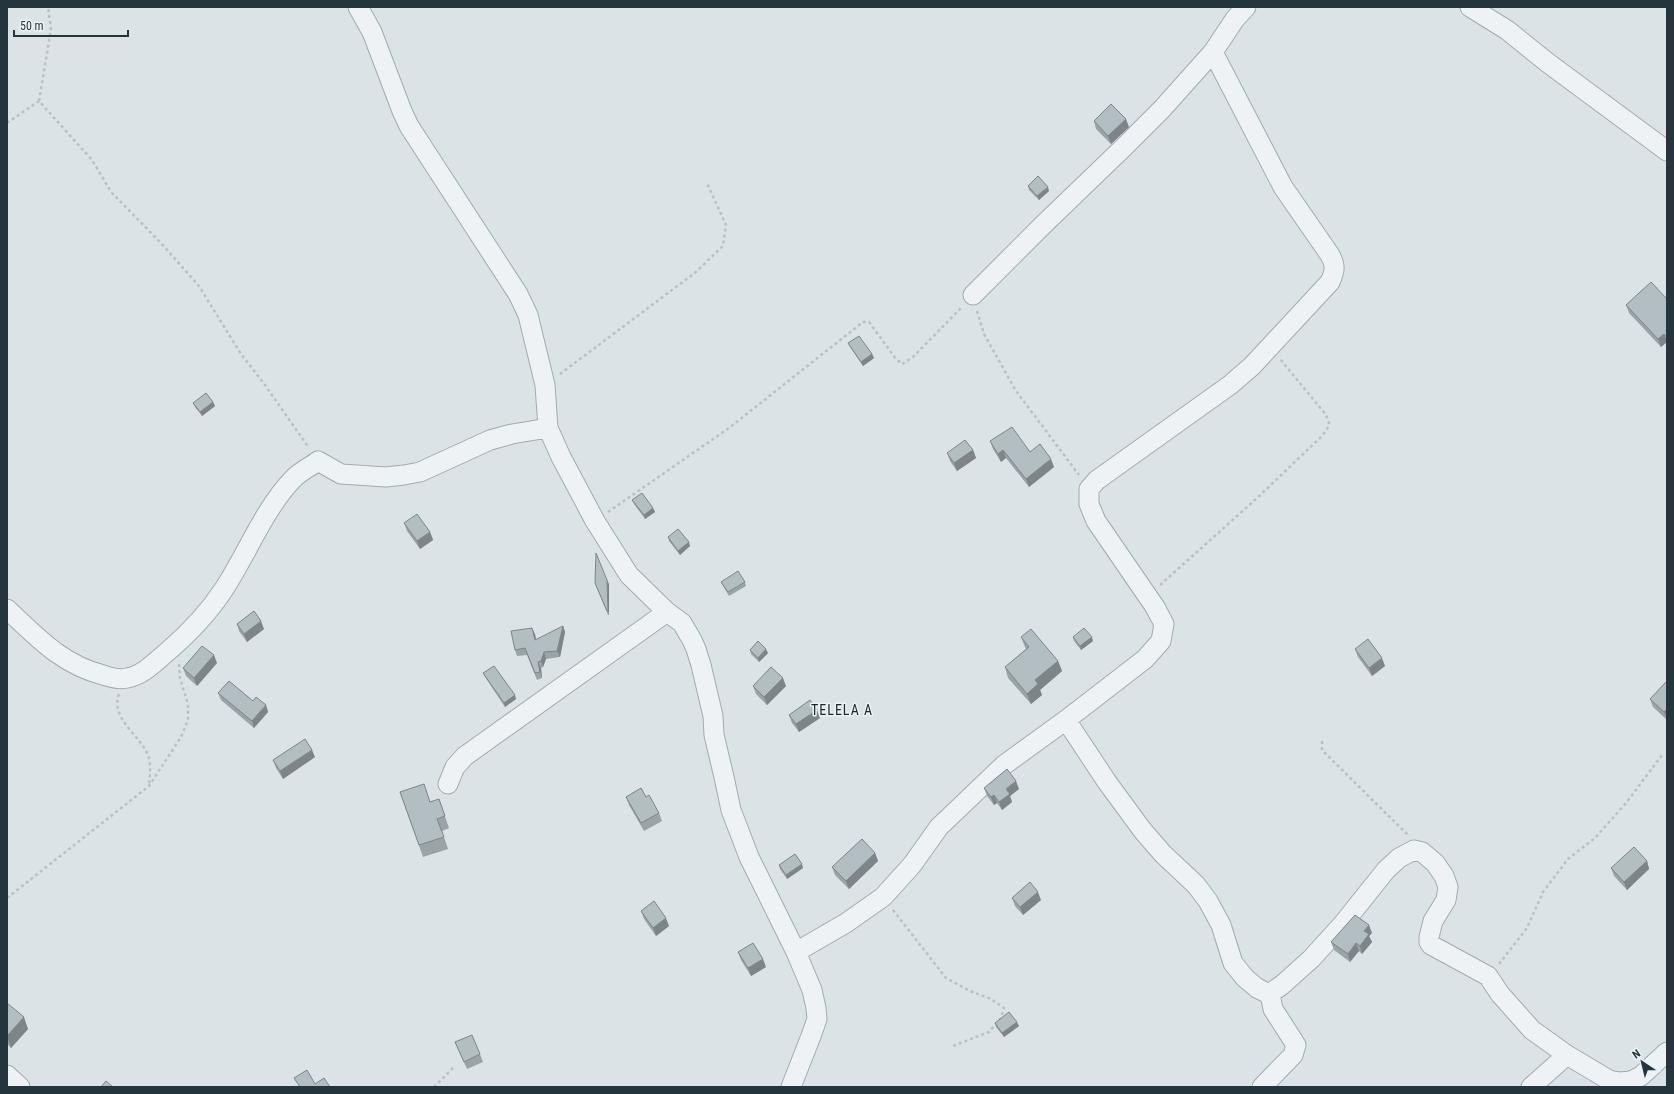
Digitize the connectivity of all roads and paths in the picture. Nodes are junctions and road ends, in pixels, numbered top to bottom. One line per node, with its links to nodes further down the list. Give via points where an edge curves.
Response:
1 (48, 7): 6 (path, via 51,29)
2 (358, 7): 12 (street, via 372,32 409,126 518,294 528,315)
3 (1246, 7): 5 (street)
4 (1470, 7): 8 (street, via 1507,30)
5 (1213, 52): 10 (street, via 1124,148); 11 (street, via 1283,187 1335,265 1330,282)
6 (39, 101): 7 (path); 14 (path, via 92,160 111,192 199,286 241,354)
7 (7, 123)
8 (1667, 151)
9 (707, 183): 12 (path, via 726,225 723,246 696,272)
10 (973, 295): 15 (path, via 984,334 1016,390); 16 (path, via 913,357 902,364 869,322 864,322 730,428)
11 (1271, 347): 15 (street, via 1230,385 1103,476); 17 (path, via 1329,419 1329,427 1256,499)
12 (545, 385): 13 (street)
13 (548, 428): 14 (street, via 490,440 420,472 404,476 341,474); 16 (street)
14 (318, 461): 20 (street, via 294,478 273,504 223,590)
15 (1089, 489): 17 (street, via 1089,504 1096,521)
16 (594, 522): 19 (street, via 629,575)
17 (1148, 596): 22 (street, via 1164,624 1161,641 1145,659)
18 (7, 609): 21 (street, via 65,660 87,671)
19 (667, 612): 25 (street, via 465,756 455,767); 30 (street, via 682,623 696,649 713,716 714,735 731,810 749,857)
20 (179, 642): 21 (street, via 145,670); 26 (path, via 180,678 188,704 188,720 181,737)
21 (126, 679): 26 (path, via 118,696 117,706 123,721 147,752 150,764)
22 (1066, 720): 28 (street, via 1004,765 940,827 912,865); 32 (street, via 1106,782 1143,831 1196,885 1208,901 1221,925 1233,963 1245,978)
23 (1322, 741): 27 (path, via 1322,750 1402,828)
24 (1663, 754): 31 (path, via 1596,838 1568,858 1543,892 1527,928)
25 (448, 784)
26 (149, 786): 29 (path)
27 (1422, 852): 31 (street, via 1440,870 1448,887 1446,900 1433,921 1429,942 1438,950); 32 (street, via 1414,850 1399,858 1311,959)
28 (882, 897): 30 (street, via 846,923); 33 (path, via 946,978 992,999 1004,1008 1001,1018 989,1032)
29 (7, 898)
30 (796, 952): 40 (street, via 812,990 816,1019)
31 (1488, 976): 35 (street, via 1500,994 1532,1030)
32 (1268, 994): 41 (street, via 1272,999 1273,1009 1296,1045 1293,1055)
33 (953, 1046)
34 (1667, 1052): 35 (street, via 1641,1076 1631,1081 1620,1082 1609,1080)
35 (1567, 1055): 42 (street)
36 (454, 1067): 39 (path)
37 (7, 1075): 38 (street)
38 (20, 1087)
39 (434, 1087)
40 (791, 1087)
41 (1262, 1087)
42 (1531, 1087)

